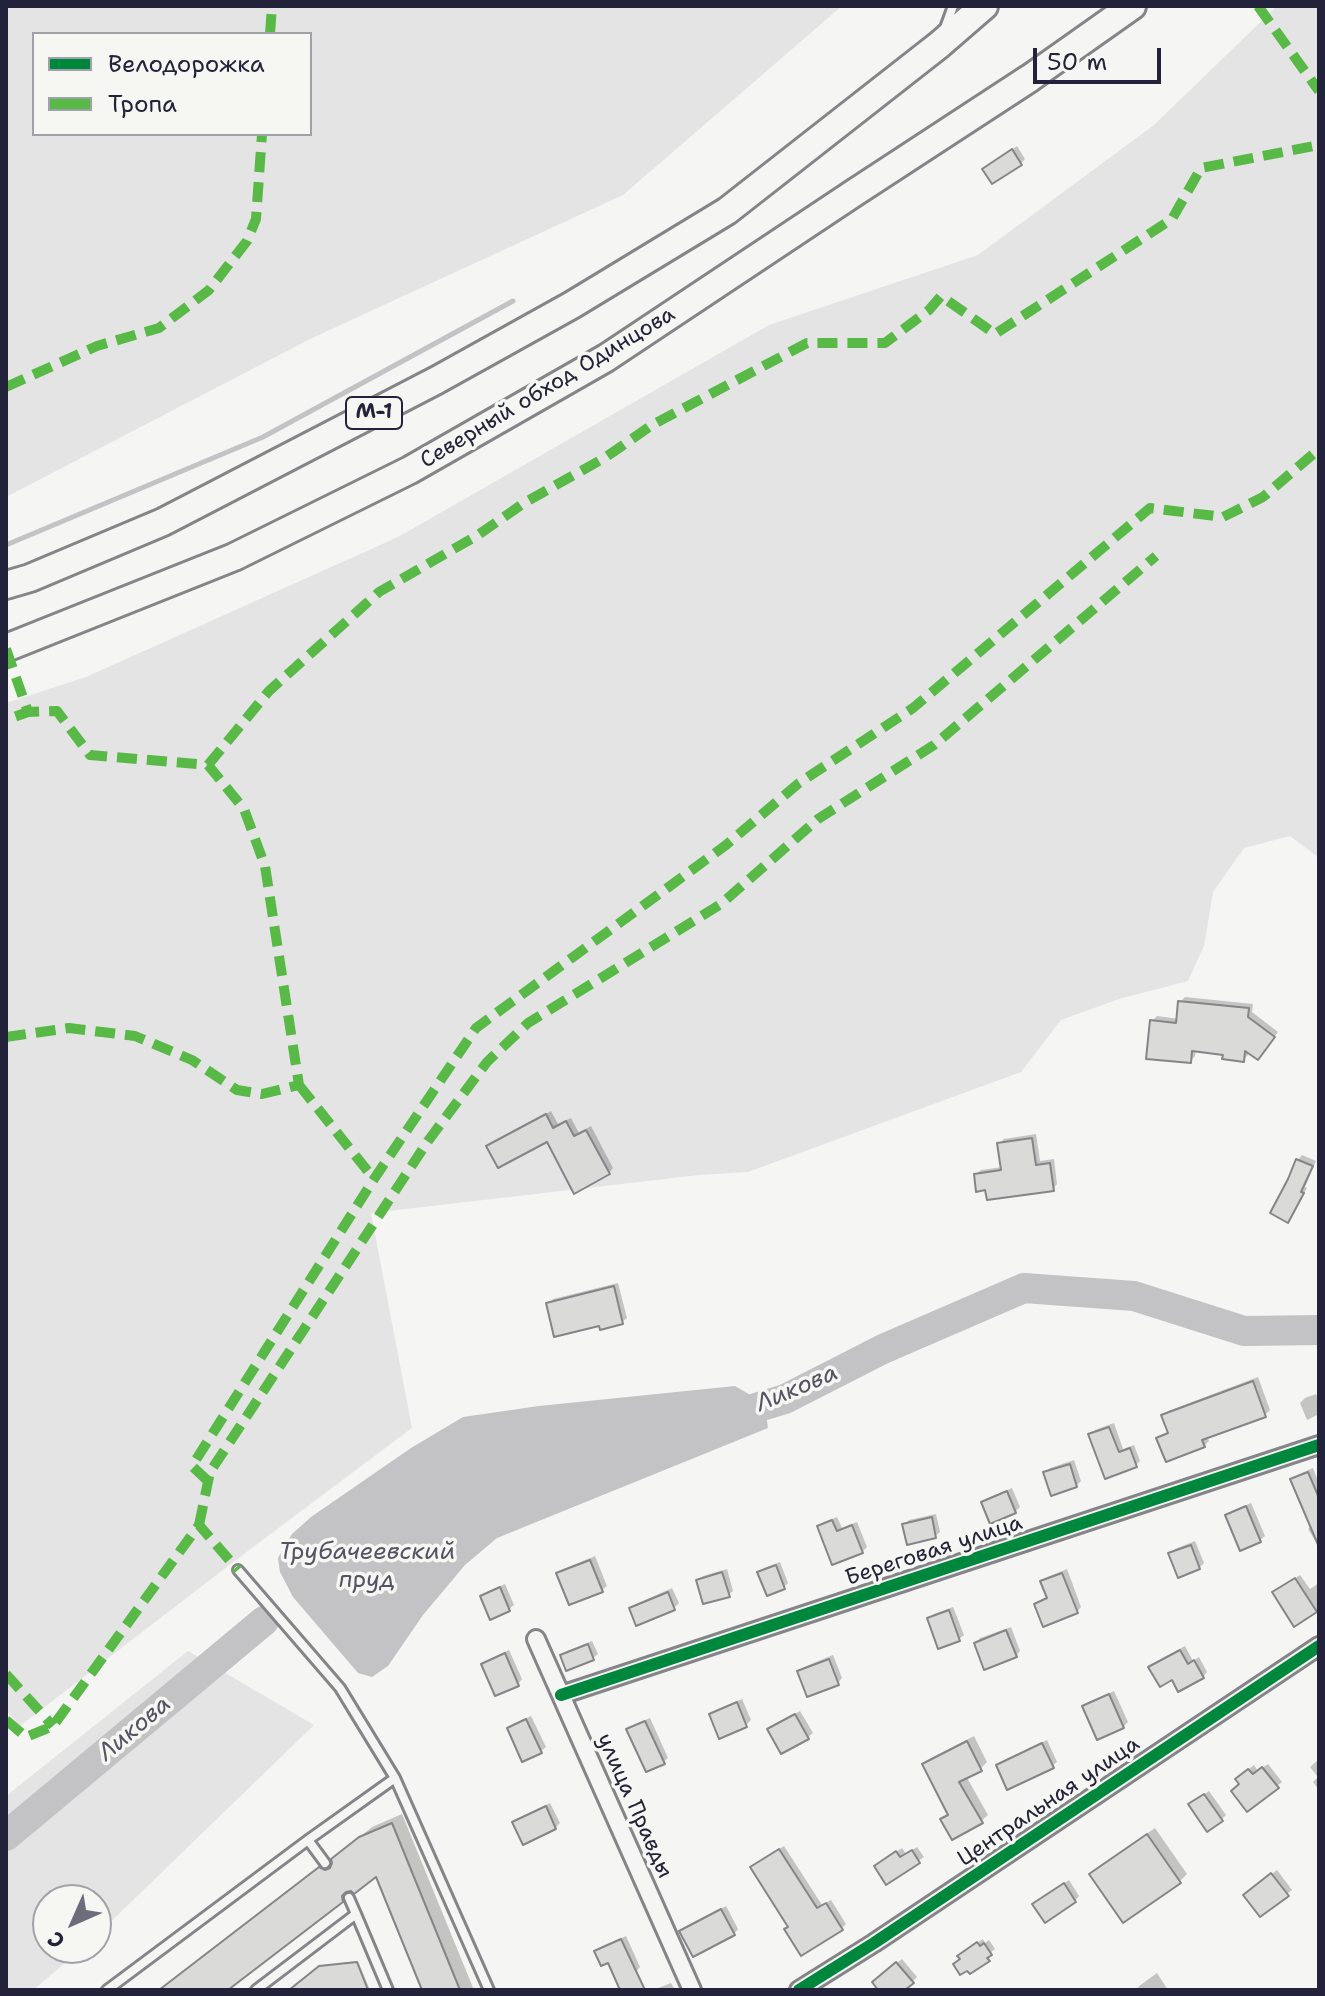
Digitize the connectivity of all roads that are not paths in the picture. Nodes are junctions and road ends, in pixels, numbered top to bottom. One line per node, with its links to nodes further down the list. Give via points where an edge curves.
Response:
1 (953, 6): 4 (lane)
2 (984, 6): 4 (highway, М-1)
3 (1132, 6): 6 (highway, Северный обход Одинцова, via 606,358 410,470 234,557)
4 (939, 45): 5 (highway, М-1, via 727,211 572,305 163,522)
5 (6, 585)
6 (6, 648)
7 (1319, 1445): 11 (street, Береговая улица)
8 (238, 1570): 12 (lane, via 340,1688)
9 (536, 1639): 11 (street, улица Правды)
10 (1319, 1646): 22 (street, Центральная улица)
11 (561, 1695): 21 (street, улица Правды)
12 (395, 1778): 13 (lane); 20 (lane)
13 (308, 1840): 14 (lane); 17 (lane)
14 (325, 1863)
15 (349, 1898): 16 (lane)
16 (356, 1914): 18 (lane); 19 (lane)
17 (107, 1990)
18 (256, 1990)
19 (388, 1990)
20 (489, 1990)
21 (692, 1990)
22 (799, 1990)

